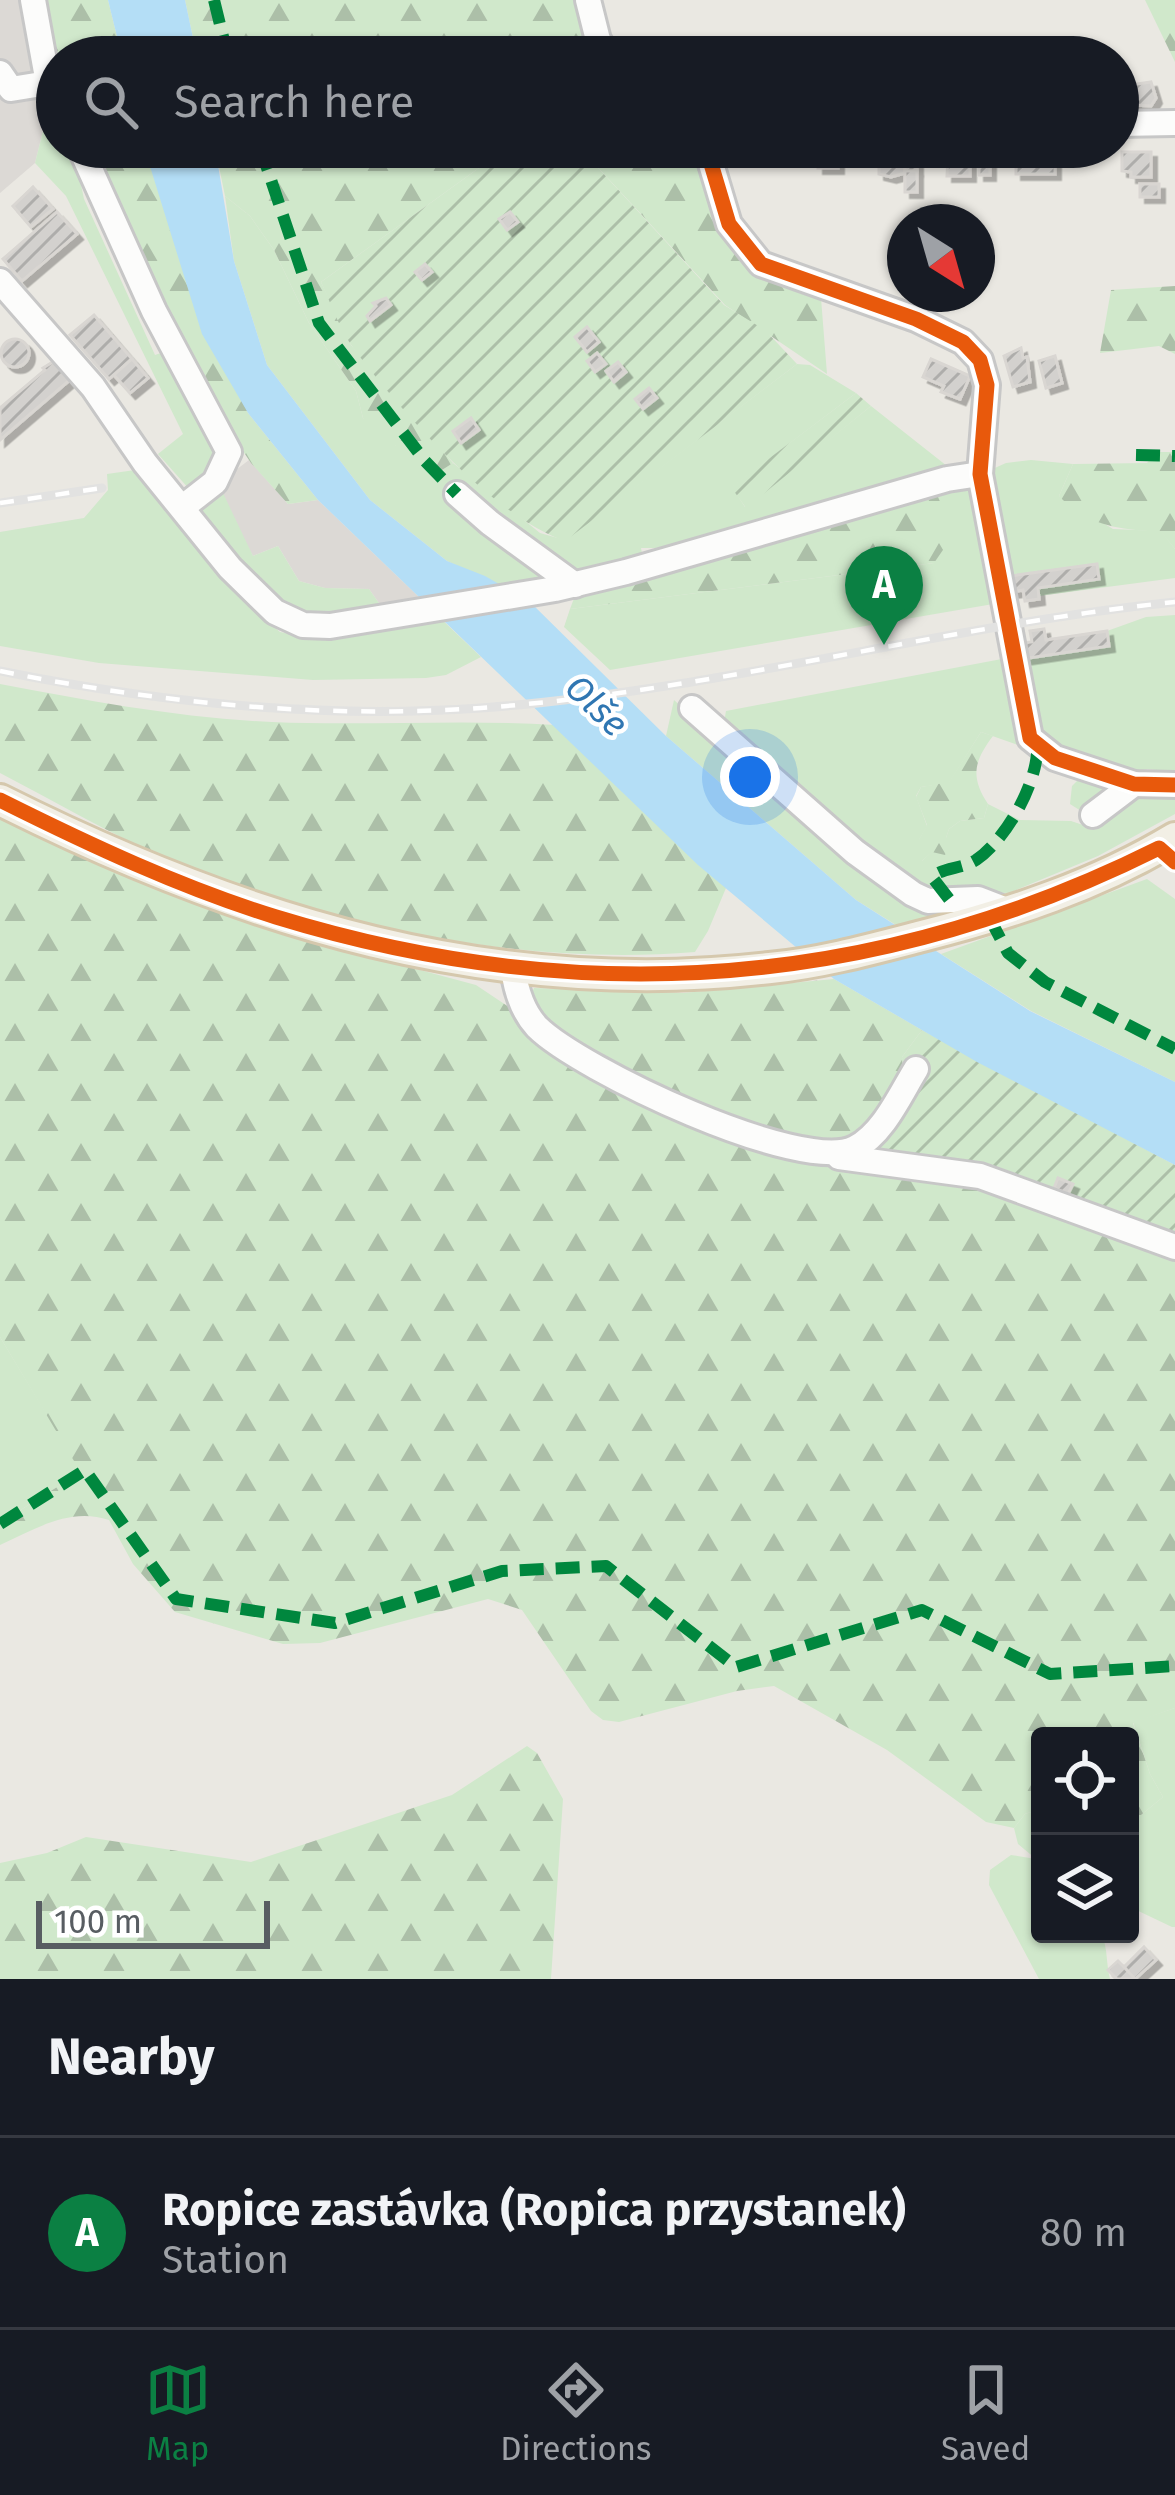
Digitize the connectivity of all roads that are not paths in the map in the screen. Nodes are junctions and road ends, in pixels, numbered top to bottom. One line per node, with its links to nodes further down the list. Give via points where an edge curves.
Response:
1 (33, 0): 3 (street)
2 (589, 0): 4 (street)
3 (40, 36)
4 (597, 36)
5 (0, 73): 6 (street, via 11,88)
6 (36, 90)
7 (1175, 123): 8 (street)
8 (1139, 124)
9 (90, 168): 14 (street, via 229,452 215,482)
10 (712, 168): 12 (street, via 729,224 761,264 916,319 963,341 980,359 987,385)
11 (0, 280): 14 (street)
12 (980, 474): 15 (street); 17 (street, via 1030,738 1055,758)
13 (457, 494): 15 (street)
14 (183, 507): 15 (street, via 230,568 275,612 303,625)
15 (565, 587)
16 (692, 708): 22 (street, via 914,894)
17 (1134, 784): 18 (street); 20 (street)
18 (1175, 785)
19 (0, 800): 23 (main road, via 271,916)
20 (1094, 815)
21 (1170, 849): 22 (main road)
22 (1009, 910): 23 (main road, via 776,968 662,976)
23 (513, 969): 25 (street, via 524,1008 562,1048 709,1120)
24 (916, 1070): 25 (street, via 876,1132)
25 (831, 1156): 26 (street, via 980,1176)
26 (1175, 1247)

